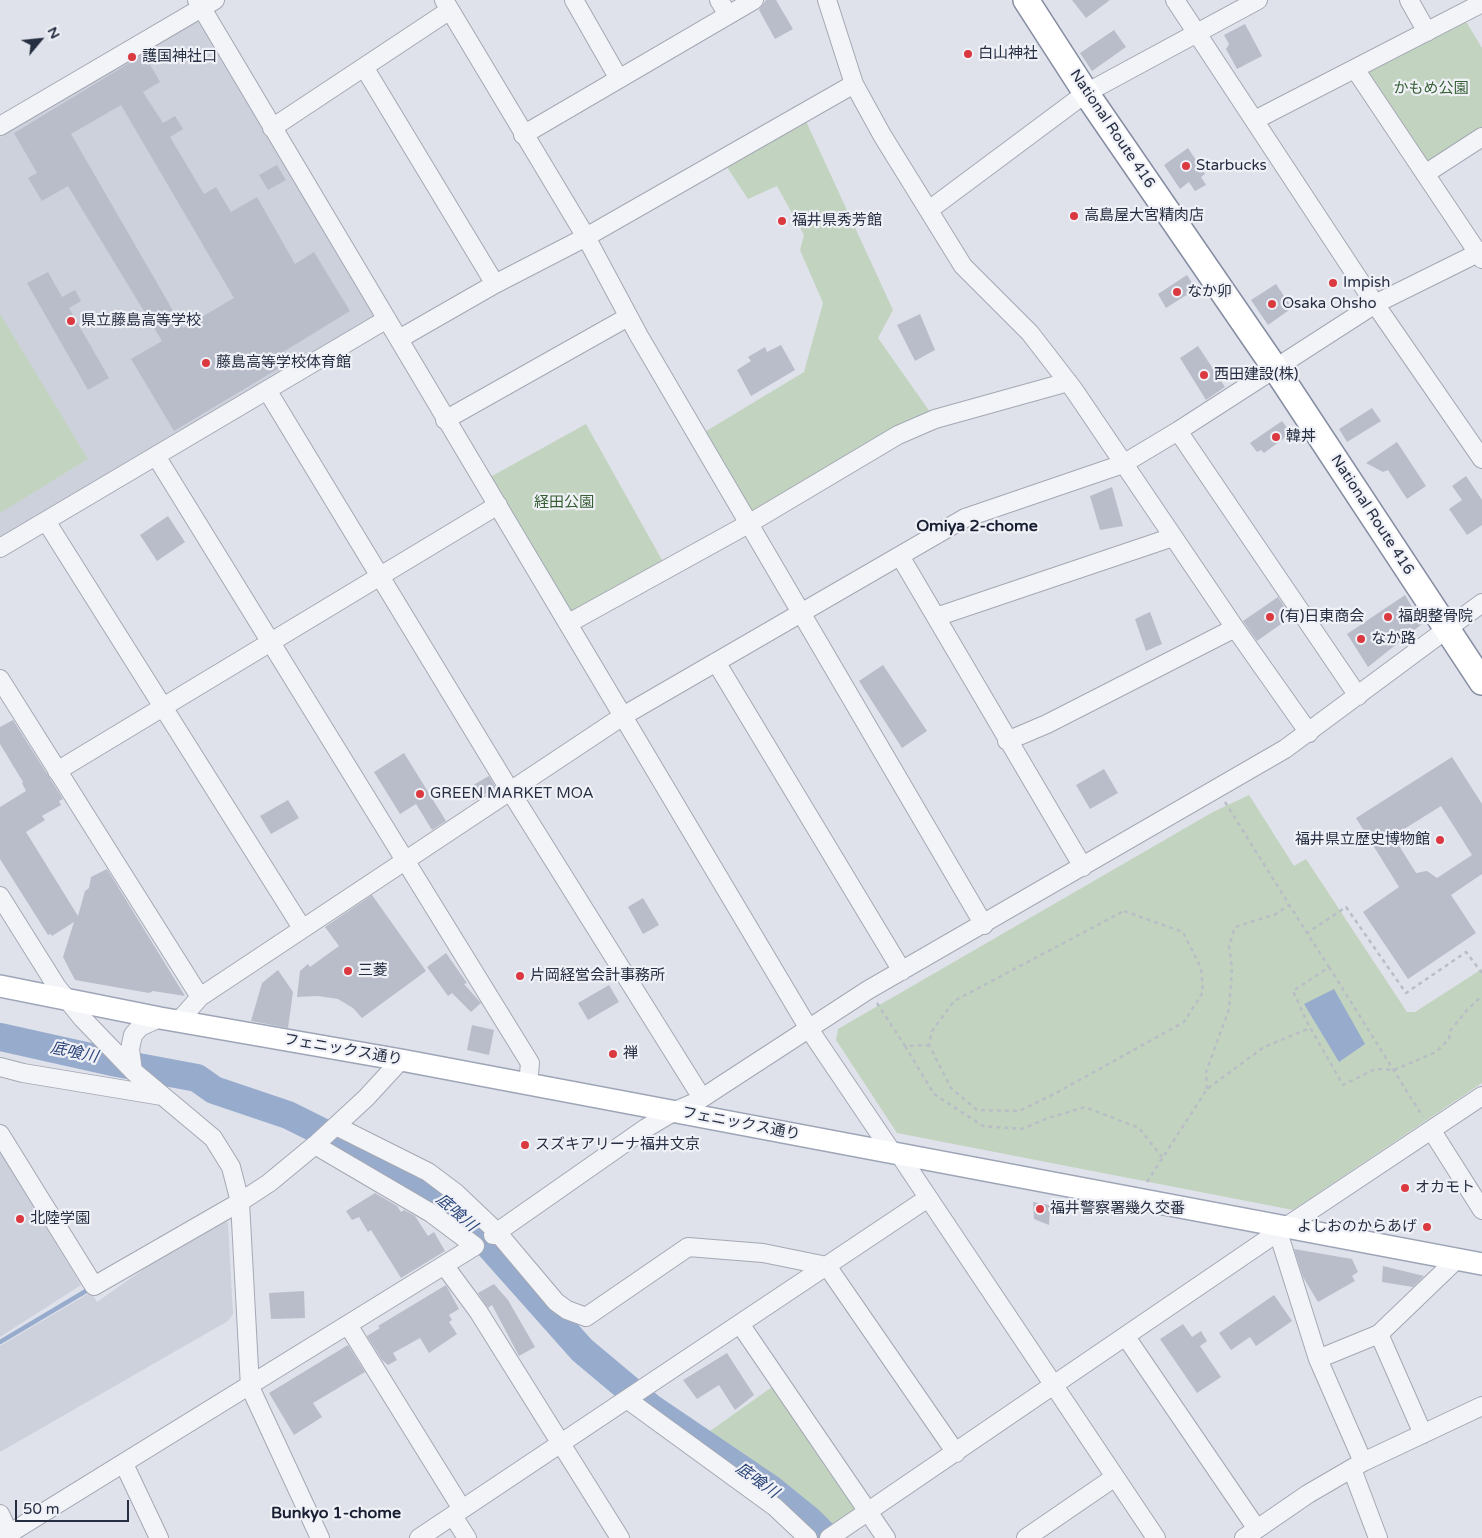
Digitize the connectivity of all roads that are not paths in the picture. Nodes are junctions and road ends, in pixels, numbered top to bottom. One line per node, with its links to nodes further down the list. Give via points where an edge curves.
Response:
1 (574, 0): 17 (street)
2 (719, 0): 12 (street)
3 (754, 0): 12 (street)
4 (827, 0): 18 (street)
5 (1026, 0): 19 (highway, National Route 416)
6 (1175, 0): 13 (street)
7 (1258, 0): 13 (street)
8 (1409, 0): 14 (street)
9 (205, 3): 21 (street); 22 (street)
10 (1482, 3): 14 (street)
11 (447, 5): 15 (street); 23 (street)
12 (728, 15): 17 (street)
13 (1196, 32): 19 (street); 20 (street)
14 (1427, 32): 16 (street)
15 (364, 66): 22 (street); 29 (street)
16 (1355, 69): 20 (street); 25 (street)
17 (619, 79): 23 (street)
18 (854, 84): 26 (street); 27 (street)
19 (1086, 92): 26 (street); 34 (highway, National Route 416)
20 (1255, 120): 30 (street)
21 (0, 126)
22 (272, 128): 32 (street)
23 (523, 135): 27 (street)
24 (1482, 137): 25 (street)
25 (1425, 174): 28 (street)
26 (929, 210): 35 (street, via 963,266 1030,334)
27 (586, 237): 29 (street); 31 (street)
28 (1481, 255): 30 (street)
29 (495, 284): 33 (street)
30 (1375, 304): 34 (street); 40 (street)
31 (628, 317): 37 (street); 44 (street)
32 (387, 319): 33 (street); 36 (street)
33 (399, 339): 37 (street)
34 (1275, 368): 38 (street); 54 (highway, National Route 416)
35 (1068, 382): 41 (street); 44 (street, via 935,419 898,435)
36 (267, 390): 39 (street); 48 (street)
37 (445, 420): 42 (street)
38 (1178, 431): 41 (street); 59 (street)
39 (156, 456): 43 (street); 55 (street)
40 (1482, 458)
41 (1123, 464): 45 (street); 47 (street, via 966,518)
42 (498, 505): 48 (street); 52 (street)
43 (46, 521): 46 (street); 60 (street)
44 (750, 523): 50 (street); 52 (street)
45 (1173, 537): 51 (street); 53 (street)
46 (0, 548)
47 (900, 556): 50 (street); 51 (street)
48 (381, 577): 55 (street); 65 (street)
49 (1482, 603): 54 (street)
50 (801, 612): 56 (street); 69 (street)
51 (936, 617): 63 (street)
52 (569, 623): 61 (street)
53 (1235, 628): 62 (street); 63 (street, via 1047,724)
54 (1447, 629): 58 (highway, National Route 416); 59 (street)
55 (271, 642): 60 (street); 66 (street)
56 (716, 662): 61 (street); 71 (street)
57 (0, 679): 64 (street)
58 (1482, 682)
59 (1358, 696): 62 (street)
60 (164, 707): 64 (street); 70 (street)
61 (623, 716): 65 (street); 76 (street)
62 (1310, 734): 67 (street)
63 (1007, 741): 67 (street)
64 (56, 771): 73 (street)
65 (509, 789): 66 (street); 83 (street)
66 (404, 862): 70 (street); 80 (street, via 530,1063)
67 (1083, 867): 69 (street)
68 (0, 896): 74 (street)
69 (984, 925): 71 (street)
70 (302, 928): 73 (street)
71 (902, 971): 76 (street)
72 (0, 986): 74 (main road, フェニックス通り)
73 (200, 997): 75 (street)
74 (66, 999): 75 (main road, フェニックス通り); 79 (street)
75 (169, 1020): 77 (main road, フェニックス通り); 79 (street, via 140,1027 132,1035)
76 (809, 1029): 83 (street); 89 (street)
77 (402, 1060): 80 (main road, フェニックス通り); 85 (street)
78 (0, 1067): 81 (street)
79 (133, 1071): 81 (street)
80 (528, 1084): 84 (main road, フェニックス通り)
81 (162, 1095): 91 (street, via 205,1130 218,1145 233,1173)
82 (1482, 1096): 86 (street)
83 (702, 1098): 84 (street)
84 (675, 1111): 89 (main road, フェニックス通り); 94 (street)
85 (336, 1126): 88 (street); 94 (street, via 428,1172 456,1193)
86 (1432, 1131): 92 (street); 93 (street)
87 (0, 1134): 91 (street, via 94,1286)
88 (315, 1145): 91 (street); 97 (street, via 431,1213 475,1246)
89 (895, 1153): 90 (street); 93 (main road, フェニックス通り)
90 (928, 1198): 98 (street); 104 (street)
91 (240, 1202): 105 (street)
92 (1482, 1210)
93 (1282, 1230): 95 (main road, フェニックス通り); 102 (street); 103 (street)
94 (495, 1234): 98 (street, via 556,1302 586,1317 688,1247 763,1253)
95 (1456, 1260): 96 (main road, フェニックス通り); 101 (street)
96 (1482, 1264)
97 (444, 1265): 100 (street); 109 (street, via 478,1311)
98 (827, 1266): 99 (street); 110 (street)
99 (740, 1324): 106 (street); 114 (street)
100 (348, 1325): 105 (street); 115 (street)
101 (1379, 1334): 103 (street); 108 (street)
102 (1126, 1337): 104 (street); 117 (street)
103 (1318, 1359): 112 (street)
104 (1055, 1386): 110 (street); 113 (street)
105 (250, 1387): 111 (street); 120 (street)
106 (628, 1400): 109 (street); 124 (street, via 775,1506)
107 (1482, 1406): 108 (street)
108 (1422, 1434): 112 (street)
109 (560, 1445): 115 (street); 123 (street)
110 (956, 1453): 114 (street)
111 (124, 1464): 118 (street); 119 (street)
112 (1358, 1466): 117 (street, via 1308,1494); 129 (street)
113 (1116, 1477): 127 (street); 128 (street)
114 (868, 1512): 125 (street); 126 (street)
115 (458, 1513): 121 (street); 122 (street)
116 (0, 1514): 118 (street)
117 (1251, 1534)
118 (8, 1537)
119 (159, 1538)
120 (320, 1538)
121 (420, 1538)
122 (467, 1538)
123 (620, 1538)
124 (808, 1538)
125 (830, 1538)
126 (886, 1538)
127 (1026, 1538)
128 (1156, 1538)
129 (1378, 1538)

